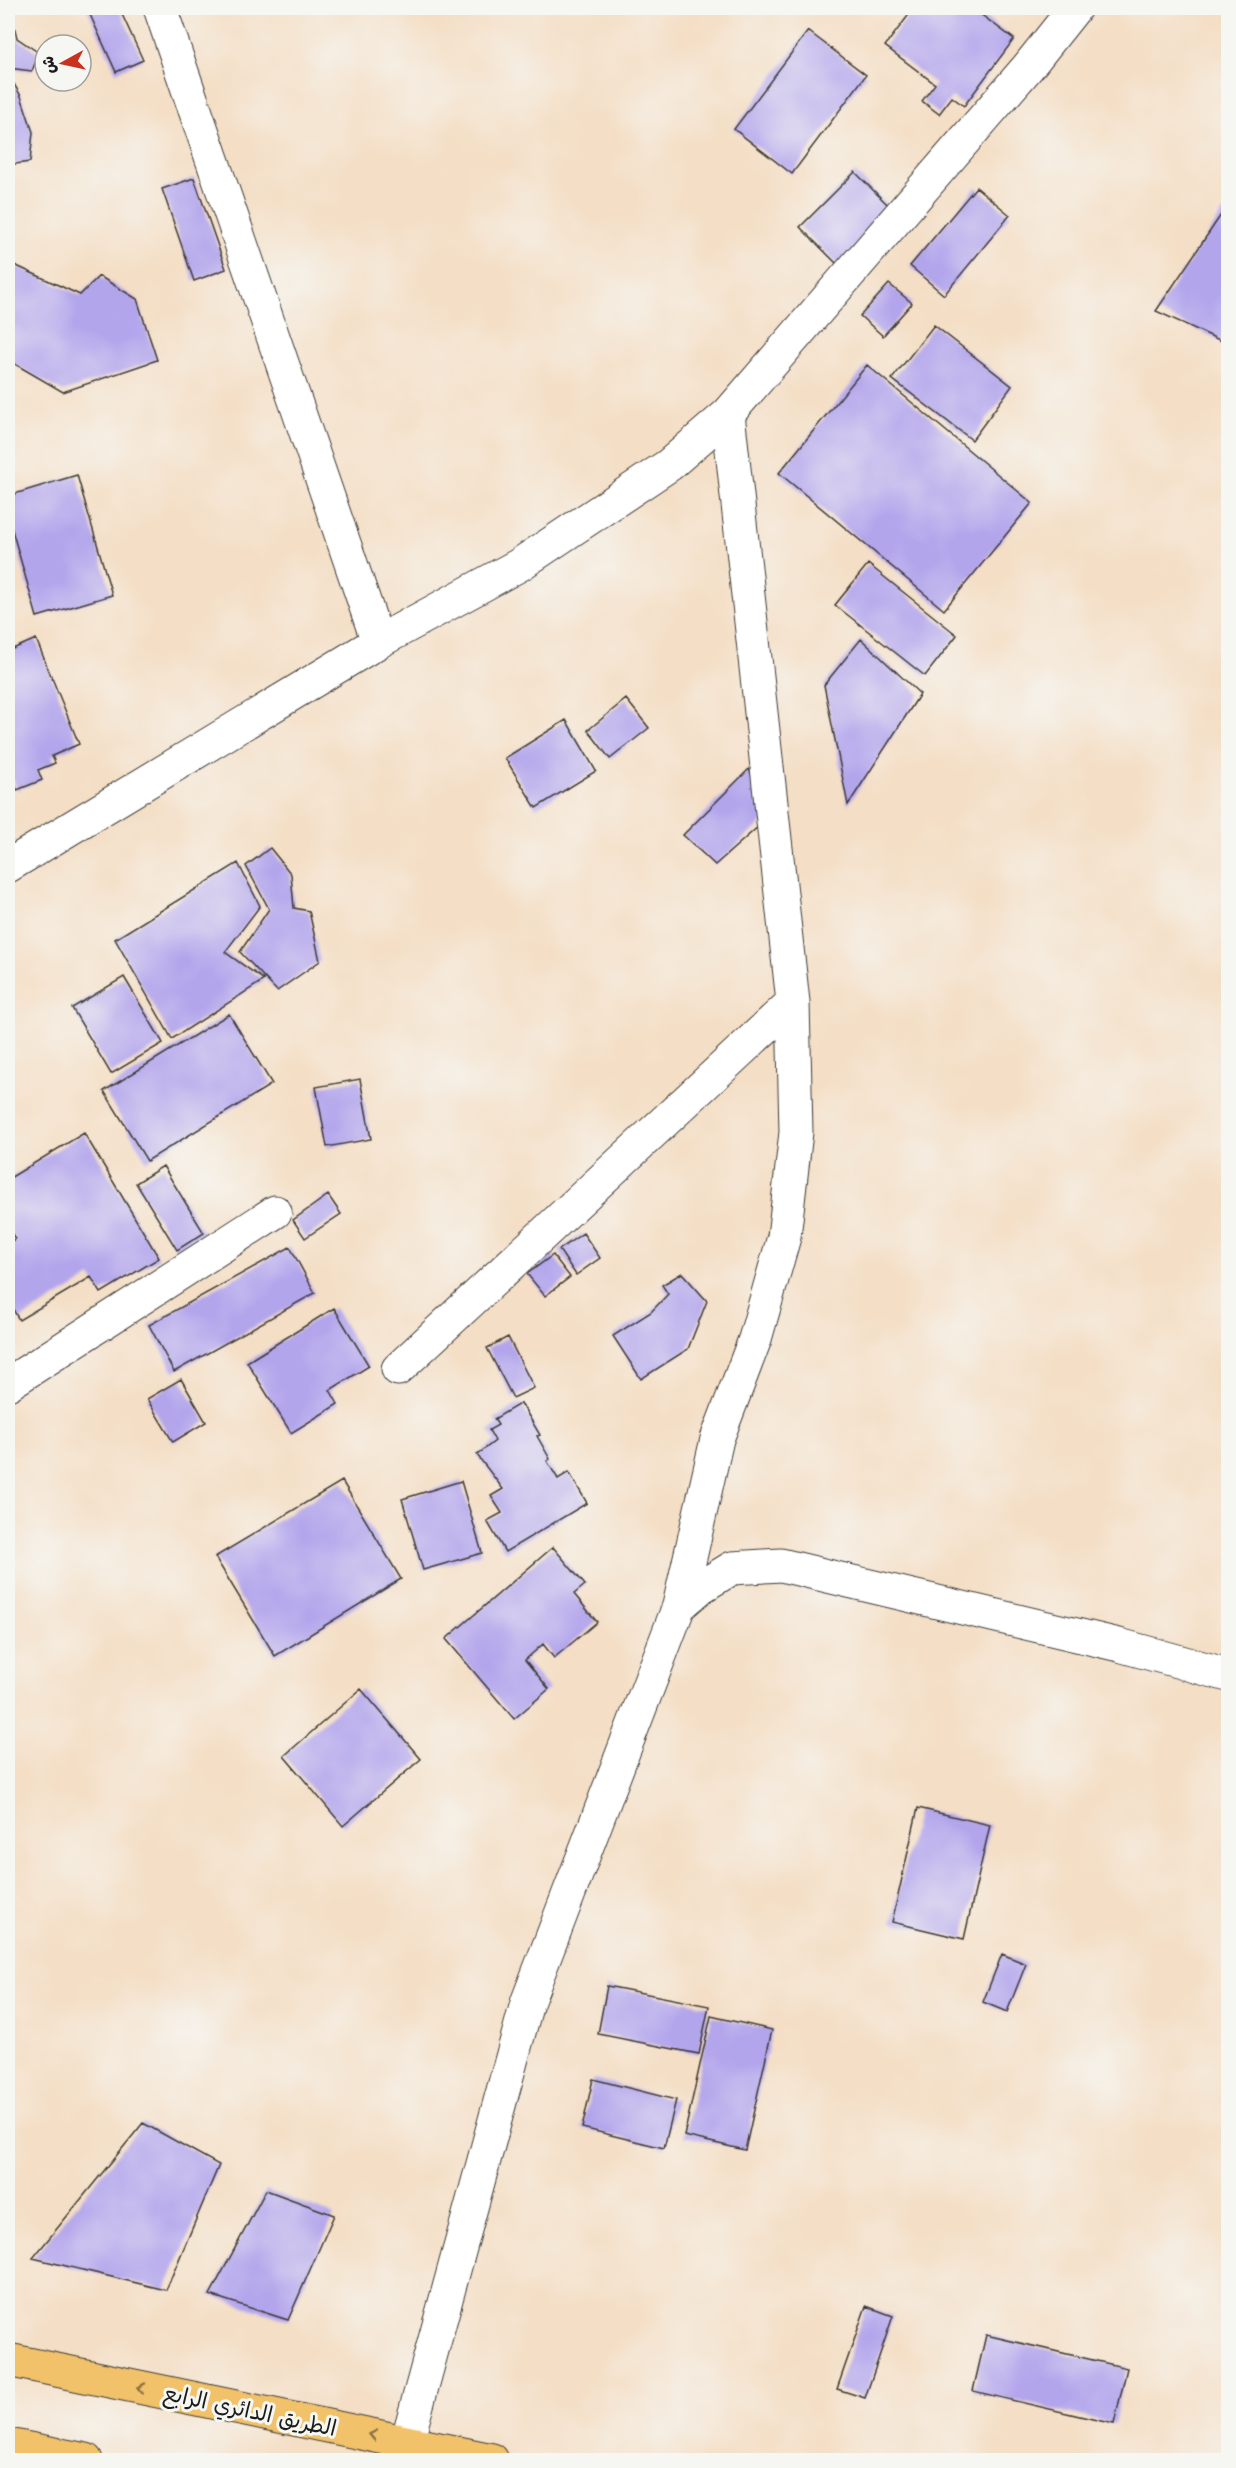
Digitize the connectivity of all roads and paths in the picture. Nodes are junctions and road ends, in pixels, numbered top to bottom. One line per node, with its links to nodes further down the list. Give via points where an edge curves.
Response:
1 (160, 8): 4 (street)
2 (1076, 8): 3 (street)
3 (728, 414): 4 (street, via 669,465 528,559); 6 (street)
4 (378, 642): 5 (street)
5 (8, 866)
6 (793, 1002): 8 (street); 10 (street, via 796,1132 783,1237 755,1339 717,1439)
7 (275, 1212): 9 (street)
8 (398, 1369)
9 (8, 1384)
10 (679, 1606): 11 (street, via 732,1568 781,1565 1119,1645); 14 (street, via 527,2003)
11 (1228, 1675)
12 (8, 2360): 14 (main road, الطريق الدائري الرابع, one-way to 12)
13 (8, 2445): 15 (main road)
14 (404, 2451): 16 (main road, الطريق الدائري الرابع)
15 (86, 2460)
16 (492, 2460)

